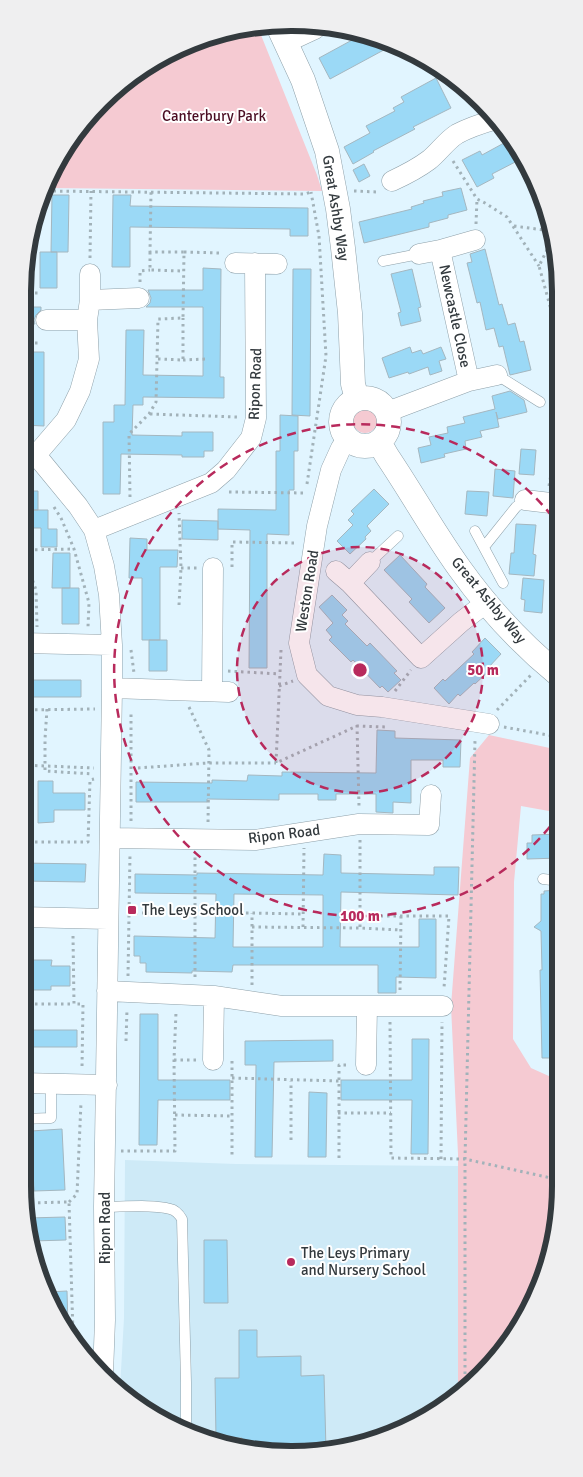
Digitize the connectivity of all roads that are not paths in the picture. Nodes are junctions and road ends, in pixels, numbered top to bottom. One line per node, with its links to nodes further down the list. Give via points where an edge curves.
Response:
1 (299, 31): 2 (street)
2 (282, 34): 19 (street, Great Ashby Way, via 303,80 327,150 344,248 353,384)
3 (489, 122): 4 (street, via 464,130 413,171)
4 (392, 181)
5 (476, 240): 6 (street, Newcastle Close)
6 (440, 250): 7 (street, Newcastle Close); 18 (street, Newcastle Close)
7 (419, 254): 8 (lane)
8 (383, 261)
9 (235, 263): 10 (street)
10 (255, 263): 11 (street); 28 (street, Ripon Road, via 256,418 250,438 226,470 211,483)
11 (277, 264)
12 (90, 274): 14 (street, Ripon Road)
13 (140, 298): 14 (street)
14 (90, 300): 16 (street, Ripon Road)
15 (46, 320): 16 (street)
16 (88, 320): 24 (street, Ripon Road, via 89,360 80,391 66,420)
17 (497, 375): 18 (street, Newcastle Close); 20 (lane)
18 (469, 381): 21 (street, Newcastle Close)
19 (357, 398): 21 (street, via 378,401); 22 (street, via 344,408 341,416 340,424)
20 (540, 402)
21 (388, 412): 23 (street, via 389,428)
22 (347, 439): 23 (street, via 362,446); 40 (street, Weston Road, via 331,470 317,526 298,643 307,675 328,696 357,704)
23 (379, 442): 35 (street, Great Ashby Way, via 460,569)
24 (31, 449)
25 (31, 453): 28 (street, Ripon Road, via 78,506)
26 (525, 500): 27 (street); 31 (lane)
27 (552, 503)
28 (94, 530): 37 (street, Ripon Road, via 109,595)
29 (475, 531): 31 (lane)
30 (398, 536): 32 (lane)
31 (484, 547): 34 (lane)
32 (370, 562): 35 (street, via 343,577 421,658)
33 (213, 568): 39 (street, via 205,641 220,692)
34 (503, 583)
35 (487, 602): 38 (street, Great Ashby Way)
36 (31, 643): 37 (street)
37 (112, 645): 39 (street, Ripon Road)
38 (551, 668)
39 (112, 688): 42 (street, Ripon Road)
40 (483, 723)
41 (431, 795): 42 (street, Ripon Road, via 430,824 359,824 255,840)
42 (110, 838): 46 (street, Ripon Road)
43 (543, 879): 44 (lane)
44 (552, 880)
45 (31, 917): 46 (street)
46 (108, 919): 47 (street, Ripon Road)
47 (108, 991): 48 (street); 55 (street, Ripon Road)
48 (195, 995): 49 (street, via 282,1006); 51 (street)
49 (367, 1006): 50 (street); 52 (street)
50 (442, 1006)
51 (222, 1060)
52 (366, 1065)
53 (31, 1083): 54 (street)
54 (51, 1084): 55 (street); 56 (lane, via 51,1118)
55 (107, 1085): 57 (street, Ripon Road)
56 (31, 1119)
57 (104, 1207): 58 (street, Ripon Road); 59 (lane, via 160,1207 171,1209 182,1219)
58 (102, 1365)
59 (186, 1423)

